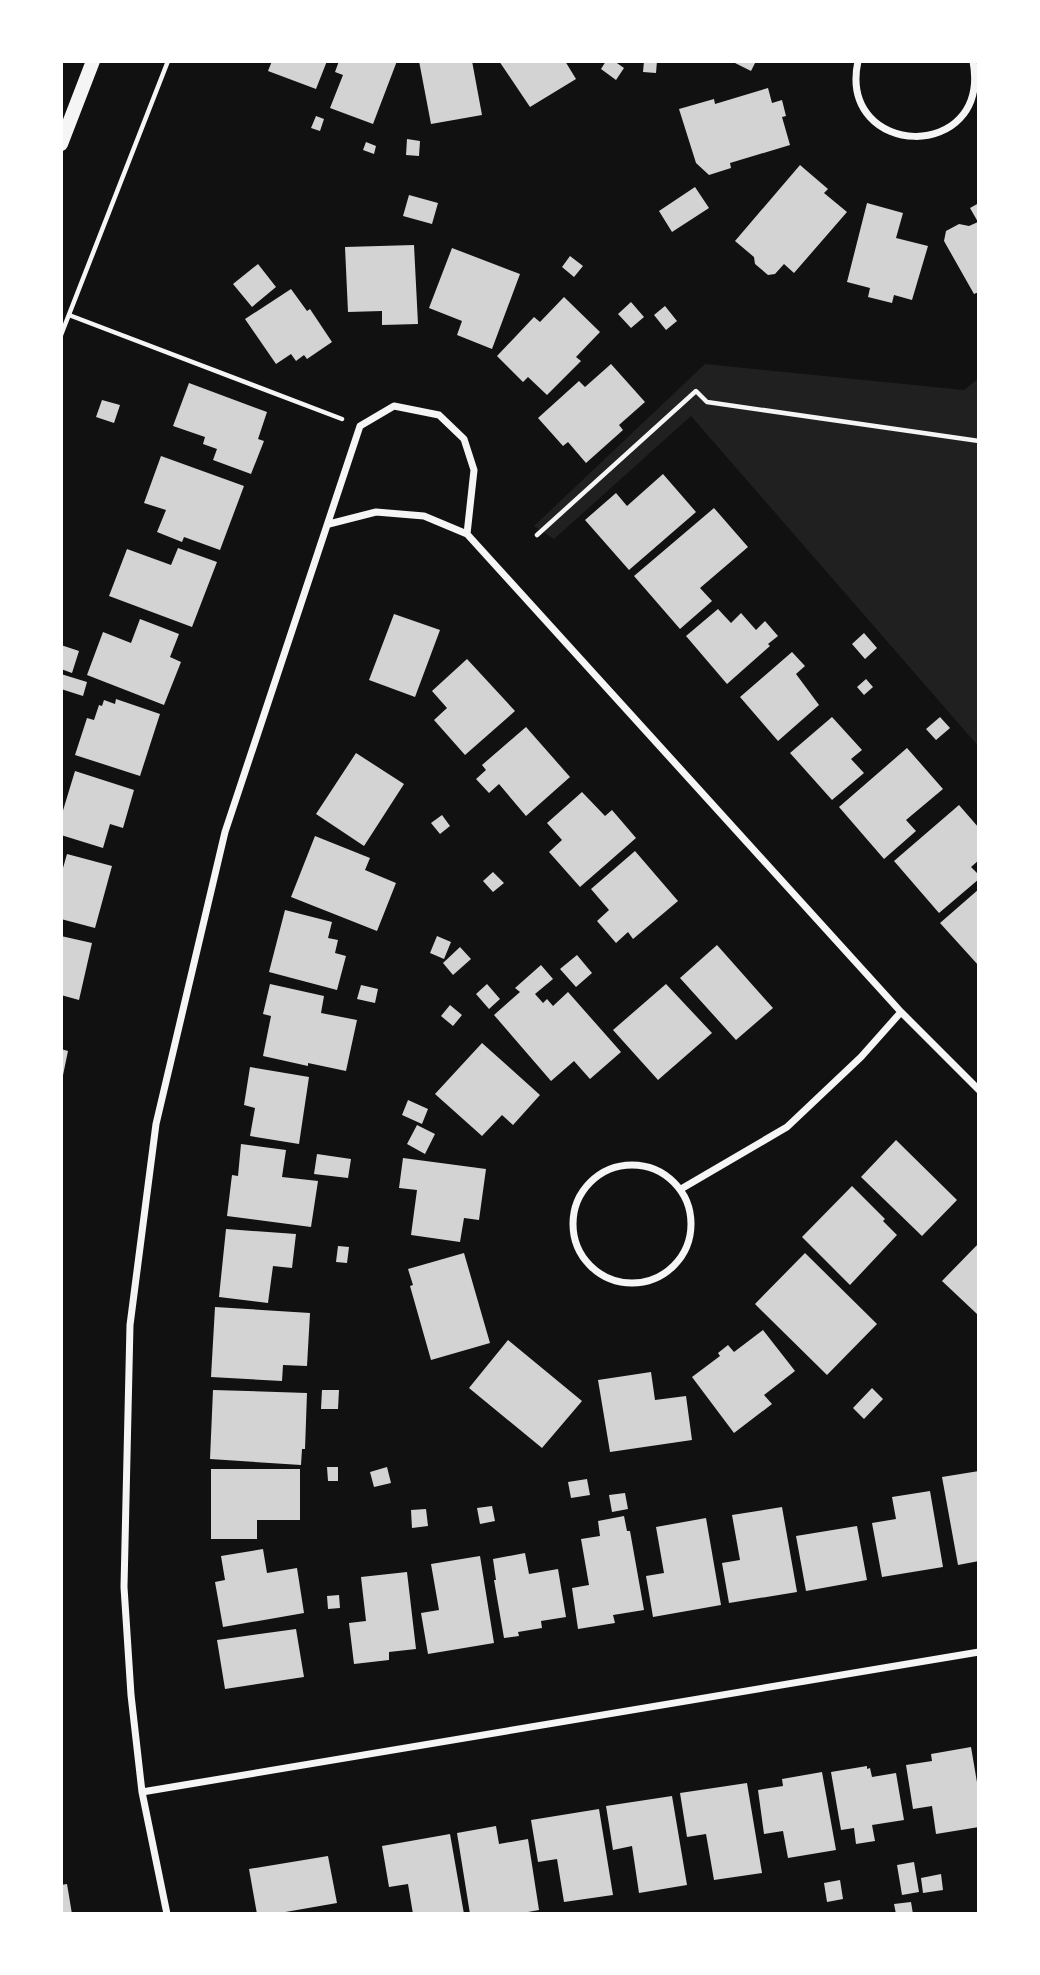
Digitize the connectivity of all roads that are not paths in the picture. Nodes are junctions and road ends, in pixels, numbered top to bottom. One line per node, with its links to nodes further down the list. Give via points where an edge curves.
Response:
1 (93, 61): 5 (main road)
2 (858, 61): 4 (street, via 855,76 860,100 870,118 902,136 923,137 945,130 961,117 972,99)
3 (973, 61): 4 (street)
4 (977, 77)
5 (61, 144)
6 (329, 524): 7 (street, via 384,512 424,516); 7 (street, via 360,426 394,406 439,415 464,439 474,470); 12 (street, via 225,832 156,1124 130,1325 124,1587)
7 (467, 534): 8 (street)
8 (901, 1012): 9 (street); 10 (street, via 787,1127)
9 (979, 1090)
10 (681, 1189): 10 (street, via 666,1175 635,1164 614,1167 590,1181 578,1197 572,1217 574,1241 583,1260 618,1283 657,1279 674,1267 685,1253 691,1233 691,1212)
11 (979, 1652): 12 (street)
12 (142, 1792): 13 (street)
13 (167, 1914)

